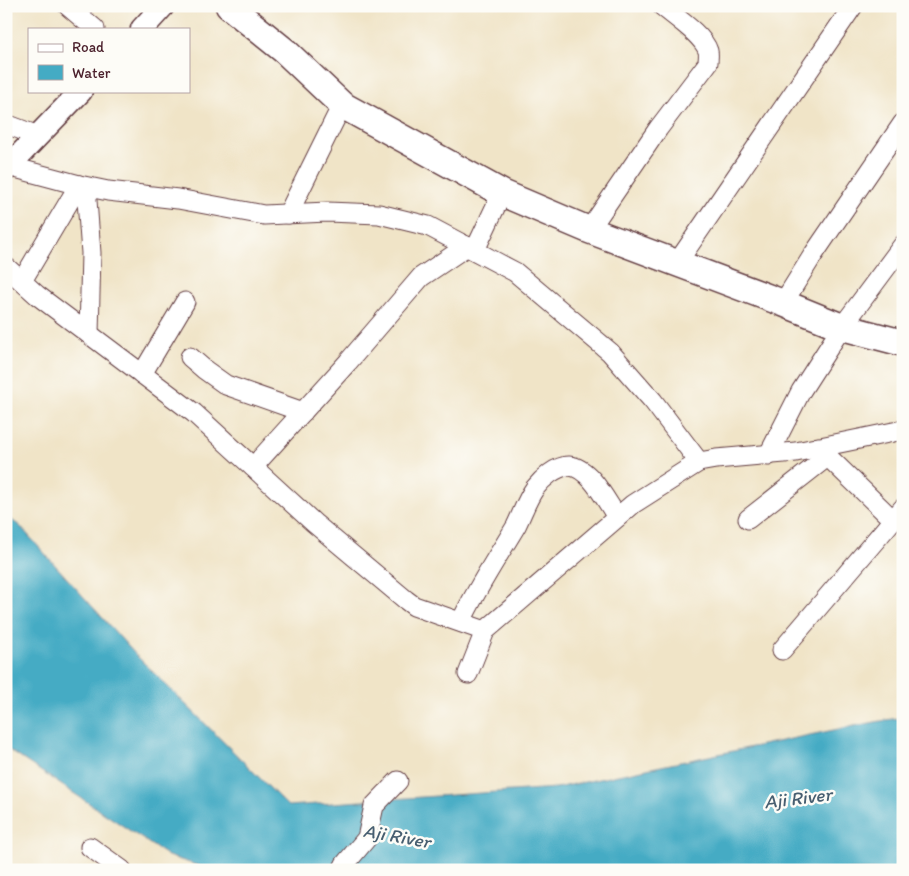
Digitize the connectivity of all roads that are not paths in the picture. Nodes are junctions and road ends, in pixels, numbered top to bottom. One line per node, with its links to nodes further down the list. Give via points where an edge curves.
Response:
1 (68, 6): 6 (street)
2 (163, 6): 7 (street)
3 (229, 6): 9 (main road, via 286,52)
4 (662, 6): 17 (street, via 705,44 709,53 708,63)
5 (853, 6): 20 (street)
6 (94, 28)
7 (143, 28)
8 (80, 92): 12 (street)
9 (342, 105): 15 (main road); 16 (street)
10 (903, 123): 24 (street)
11 (6, 124): 12 (street)
12 (38, 136): 13 (street)
13 (7, 168): 14 (street)
14 (83, 186): 16 (street, via 264,215); 22 (street); 26 (street, via 91,253)
15 (502, 193): 17 (main road); 19 (street)
16 (288, 214): 19 (street, via 379,214 428,226)
17 (589, 230): 20 (main road)
18 (903, 245): 25 (street)
19 (471, 248): 30 (street, via 421,277); 34 (street, via 515,272 610,352 653,401)
20 (677, 263): 24 (main road)
21 (6, 267): 22 (street)
22 (22, 281): 26 (street)
23 (185, 302): 29 (street)
24 (783, 302): 25 (main road)
25 (842, 327): 27 (main road); 33 (street, via 800,392)
26 (89, 334): 29 (street)
27 (903, 342)
28 (190, 357): 30 (street, via 226,385)
29 (142, 374): 35 (street, via 194,413)
30 (303, 412): 35 (street)
31 (903, 430): 32 (street)
32 (823, 452): 33 (street); 36 (street); 38 (street)
33 (768, 456): 34 (street, via 716,458)
34 (699, 462): 37 (street)
35 (253, 467): 39 (street, via 314,523 414,606)
36 (898, 514): 41 (street)
37 (617, 517): 39 (street, via 582,470 560,467 535,489); 40 (street)
38 (748, 519)
39 (461, 622): 40 (street)
40 (485, 631): 42 (street)
41 (782, 650)
42 (468, 674)
43 (398, 781): 46 (street, via 374,806 366,838)
44 (90, 847): 45 (street)
45 (122, 870)
46 (342, 870)

